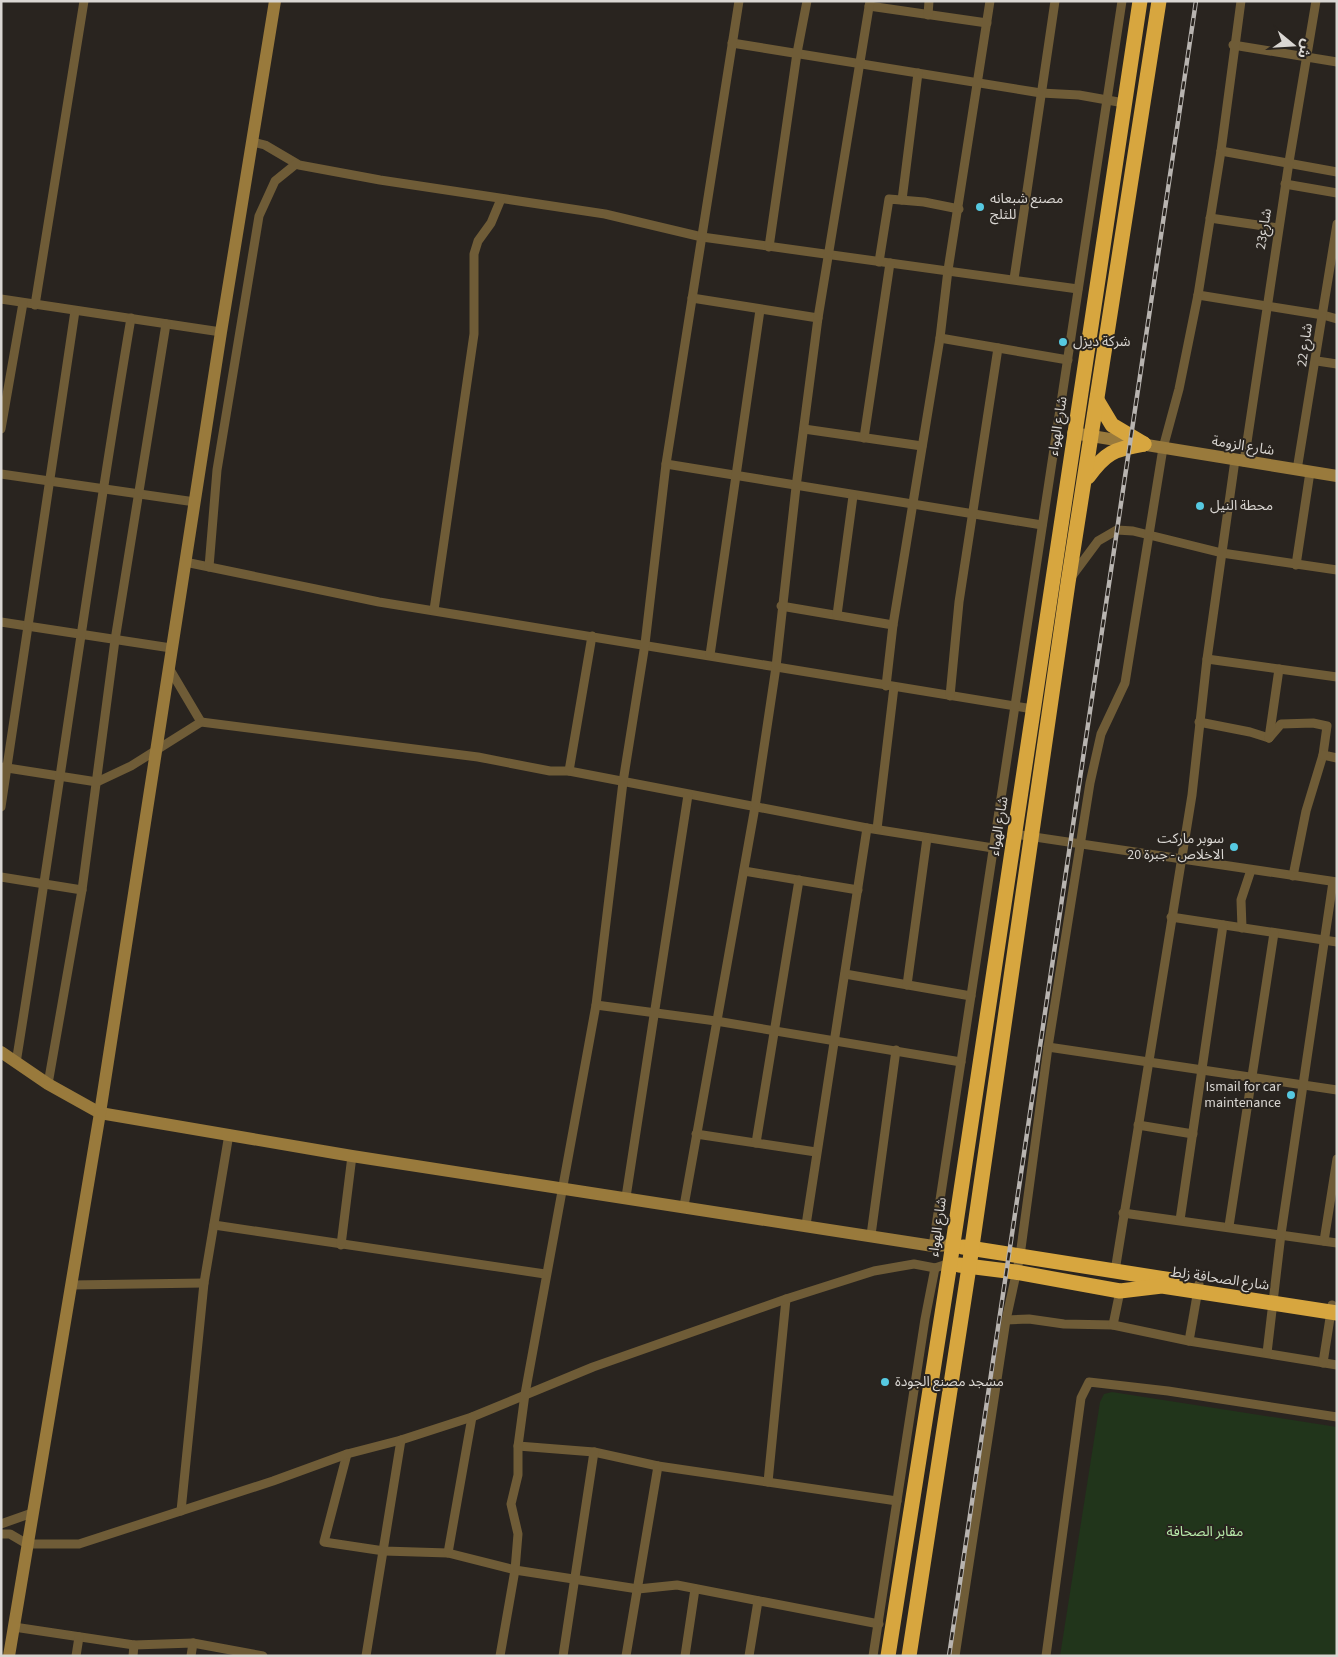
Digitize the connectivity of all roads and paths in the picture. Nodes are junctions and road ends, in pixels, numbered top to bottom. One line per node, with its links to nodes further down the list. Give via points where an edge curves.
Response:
1 (84, 1): 52 (street)
2 (275, 1): 27 (street)
3 (739, 1): 16 (street)
4 (807, 1): 18 (street)
5 (929, 1): 14 (street)
6 (990, 1): 15 (street)
7 (1055, 1): 24 (street)
8 (1122, 1): 25 (street)
9 (1140, 1): 26 (highway, شارع الهواء)
10 (1159, 1): 67 (highway)
11 (1241, 1): 17 (street)
12 (1316, 1): 19 (street, شارع23)
13 (870, 4): 14 (street); 21 (street)
14 (928, 15): 15 (street)
15 (987, 23): 23 (street)
16 (732, 43): 18 (street); 40 (street)
17 (1233, 45): 19 (street); 28 (street)
18 (797, 53): 21 (street); 41 (street)
19 (1306, 57): 20 (street); 29 (street, شارع23)
20 (1337, 62)
21 (861, 63): 22 (street); 42 (street)
22 (918, 73): 23 (street); 35 (street)
23 (977, 83): 24 (street); 36 (street)
24 (1041, 93): 25 (street); 46 (street)
25 (1107, 100): 26 (street); 47 (street)
26 (1124, 103): 70 (highway, شارع الهواء)
27 (252, 142): 30 (street, via 265,145); 61 (street)
28 (1221, 151): 29 (street); 37 (street)
29 (1289, 162): 31 (street); 32 (street, شارع23)
30 (296, 164): 34 (street); 96 (street, via 276,180 259,216 217,470)
31 (1337, 172)
32 (1285, 184): 33 (street); 39 (street, شارع23)
33 (1337, 193)
34 (501, 199): 40 (street, via 605,214); 100 (street, via 474,254 474,334)
35 (902, 200): 36 (street); 43 (street, via 889,199)
36 (960, 209): 45 (street)
37 (1210, 218): 39 (street); 48 (street)
38 (1337, 224): 56 (street, شارع 22)
39 (1278, 228): 53 (street, شارع23)
40 (702, 237): 41 (street); 49 (street)
41 (769, 247): 42 (street)
42 (828, 255): 43 (street); 58 (street)
43 (879, 262): 44 (street)
44 (890, 263): 45 (street); 72 (street)
45 (948, 270): 46 (street); 62 (street)
46 (1014, 280): 47 (street)
47 (1078, 289): 64 (street)
48 (1198, 295): 53 (street); 75 (street)
49 (692, 298): 54 (street); 77 (street)
50 (1, 299): 51 (street)
51 (23, 303): 52 (street); 68 (street)
52 (35, 305): 55 (street)
53 (1267, 306): 56 (street); 76 (street, شارع23)
54 (760, 310): 58 (street); 81 (street)
55 (75, 311): 57 (street); 82 (street)
56 (1323, 315): 59 (street); 65 (street, شارع 22)
57 (131, 318): 60 (street); 85 (street)
58 (818, 318): 69 (street)
59 (1337, 319)
60 (166, 324): 61 (street); 86 (street)
61 (221, 332): 88 (street)
62 (940, 338): 63 (street); 74 (street)
63 (998, 348): 64 (street); 90 (street)
64 (1068, 360): 91 (street)
65 (1317, 361): 66 (street); 78 (street, شارع 22)
66 (1337, 364)
67 (1098, 400): 71 (highway); 73 (highway, via 1112,425)
68 (1, 429)
69 (804, 429): 72 (street); 84 (street)
70 (1074, 433): 71 (street, شارع الزومة); 119 (highway, شارع الهواء)
71 (1092, 436): 73 (street, شارع الزومة); 83 (highway)
72 (864, 438): 74 (street)
73 (1144, 444): 75 (street, شارع الزومة); 83 (highway, via 1110,453)
74 (922, 446): 89 (street)
75 (1163, 448): 76 (street, شارع الزومة); 92 (street)
76 (1239, 461): 78 (street, شارع الزومة); 93 (street, شارع23)
77 (666, 464): 81 (street); 108 (street)
78 (1304, 471): 80 (street, شارع الزومة); 95 (street, شارع 22)
79 (1, 474): 82 (street)
80 (1337, 476)
81 (736, 477): 84 (street); 110 (street)
82 (49, 481): 85 (street); 104 (street)
83 (1085, 481): 98 (highway)
84 (796, 487): 87 (street); 99 (street)
85 (103, 488): 86 (street); 105 (street)
86 (138, 493): 88 (street); 107 (street)
87 (853, 496): 89 (street); 101 (street)
88 (195, 502): 94 (street)
89 (912, 506): 90 (street); 103 (street)
90 (971, 515): 91 (street); 117 (street)
91 (1042, 525): 118 (street)
92 (1148, 536): 93 (street); 98 (street, via 1133,531 1109,533 1087,553); 139 (street, via 1125,683 1101,734)
93 (1222, 553): 95 (street); 111 (street, شارع23)
94 (185, 562): 96 (street); 109 (street)
95 (1296, 565): 97 (street)
96 (208, 567): 100 (street)
97 (1337, 570)
98 (1068, 583): 137 (highway)
99 (781, 606): 101 (street); 112 (street)
100 (434, 610): 106 (street)
101 (837, 615): 103 (street)
102 (1, 622): 104 (street)
103 (893, 624): 116 (street)
104 (29, 627): 105 (street); 126 (street)
105 (81, 634): 107 (street); 128 (street)
106 (592, 636): 108 (street); 127 (street)
107 (115, 640): 109 (street); 129 (street)
108 (645, 644): 110 (street); 130 (street)
109 (171, 648): 113 (street)
110 (710, 655): 112 (street)
111 (1207, 659): 114 (street); 121 (street, شارع23)
112 (776, 667): 116 (street); 132 (street)
113 (168, 668): 120 (street); 123 (street)
114 (1279, 669): 115 (street); 122 (street)
115 (1337, 677)
116 (890, 687): 117 (street); 135 (street)
117 (950, 696): 118 (street)
118 (1015, 707): 119 (street); 140 (street)
119 (1033, 709): 136 (highway, شارع الهواء)
120 (201, 722): 123 (street); 127 (street, via 478,757 550,771)
121 (1199, 722): 122 (street); 141 (street, شارع23, via 1192,796)
122 (1269, 738): 124 (street, via 1281,724 1327,726)
123 (157, 750): 129 (street); 176 (street)
124 (1323, 755): 125 (street); 144 (street, via 1306,812)
125 (1337, 758)
126 (4, 768): 128 (street); 133 (street)
127 (569, 771): 130 (street)
128 (60, 776): 129 (street); 148 (street)
129 (97, 782): 149 (street)
130 (623, 782): 131 (street); 160 (street)
131 (688, 795): 132 (street); 161 (street)
132 (755, 806): 134 (street); 142 (street)
133 (1, 807)
134 (867, 828): 135 (street); 150 (street)
135 (876, 829): 138 (street)
136 (1014, 834): 137 (street); 198 (highway, شارع الهواء)
137 (1032, 835): 139 (street); 200 (highway)
138 (927, 838): 140 (street); 158 (street)
139 (1080, 844): 141 (street); 165 (street)
140 (993, 848): 159 (street)
141 (1181, 860): 143 (street); 151 (street, شارع23)
142 (744, 870): 146 (street); 162 (street)
143 (1251, 870): 144 (street); 153 (street, via 1242,900)
144 (1293, 876): 147 (street)
145 (1, 877): 148 (street)
146 (799, 880): 150 (street); 163 (street)
147 (1335, 882): 155 (street)
148 (45, 884): 149 (street); 170 (street)
149 (82, 890): 173 (street)
150 (858, 890): 157 (street)
151 (1171, 917): 152 (street); 169 (street, شارع23)
152 (1223, 925): 153 (street); 171 (street)
153 (1242, 928): 154 (street)
154 (1274, 932): 155 (street); 172 (street)
155 (1324, 940): 156 (street); 174 (street)
156 (1337, 942)
157 (845, 974): 158 (street); 164 (street)
158 (907, 985): 159 (street)
159 (971, 996): 168 (street)
160 (596, 1005): 161 (street); 185 (street)
161 (655, 1013): 162 (street); 186 (street)
162 (716, 1021): 163 (street); 179 (street)
163 (774, 1030): 164 (street); 181 (street)
164 (834, 1041): 166 (street); 182 (street)
165 (1048, 1047): 169 (street); 201 (street)
166 (896, 1050): 168 (street); 194 (street)
167 (1, 1052): 170 (street)
168 (960, 1062): 199 (street)
169 (1148, 1062): 171 (street); 177 (street, شارع23)
170 (16, 1063): 173 (street)
171 (1203, 1070): 172 (street); 180 (street)
172 (1252, 1078): 174 (street); 192 (street)
173 (48, 1084): 176 (street)
174 (1303, 1086): 175 (street); 193 (street)
175 (1337, 1090)
176 (100, 1113): 178 (street); 209 (street)
177 (1138, 1125): 180 (street); 188 (street, شارع23)
178 (229, 1134): 183 (street); 190 (street)
179 (696, 1134): 181 (street); 187 (street)
180 (1193, 1134): 189 (street)
181 (756, 1143): 182 (street)
182 (816, 1152): 191 (street)
183 (352, 1156): 185 (street); 197 (street)
184 (1337, 1159): 195 (street)
185 (562, 1187): 186 (street); 207 (street)
186 (626, 1197): 187 (street)
187 (684, 1206): 191 (street)
188 (1123, 1213): 189 (street); 205 (street, شارع23)
189 (1180, 1220): 192 (street)
190 (214, 1225): 197 (street); 208 (street)
191 (806, 1225): 194 (street)
192 (1229, 1226): 193 (street)
193 (1281, 1234): 195 (street); 213 (street)
194 (871, 1235): 199 (street)
195 (1324, 1241): 196 (street)
196 (1337, 1243)
197 (341, 1245): 207 (street)
198 (952, 1245): 199 (street); 200 (highway, شارع الصحافة زلط); 202 (highway, شارع الهواء)
199 (933, 1246)
200 (971, 1248): 201 (highway, شارع الصحافة زلط); 203 (highway)
201 (1020, 1256): 205 (highway, شارع الصحافة زلط); 206 (street)
202 (950, 1263): 203 (highway, شارع الصحافة زلط); 204 (street); 235 (highway, شارع الهواء)
203 (969, 1267): 206 (highway, شارع الصحافة زلط); 262 (highway)
204 (935, 1268): 212 (street, via 914,1264 874,1271); 230 (street)
205 (1115, 1270): 210 (highway, شارع الصحافة زلط)
206 (1015, 1272): 211 (highway, شارع الصحافة زلط); 215 (street)
207 (545, 1274): 221 (street)
208 (204, 1283): 209 (street); 231 (street)
209 (71, 1285): 232 (street)
210 (1199, 1288): 211 (highway, شارع الصحافة زلط, via 1162,1286); 213 (highway, شارع الصحافة زلط); 217 (street)
211 (1120, 1291): 216 (street)
212 (786, 1298): 221 (street); 229 (street)
213 (1273, 1299): 214 (highway, شارع الصحافة زلط); 218 (street)
214 (1334, 1308): 219 (street)
215 (1006, 1320): 216 (street); 263 (street)
216 (1113, 1325): 217 (street)
217 (1189, 1341): 218 (street)
218 (1267, 1353): 219 (street)
219 (1323, 1363): 220 (street)
220 (1337, 1365)
221 (525, 1394): 222 (street); 225 (street)
222 (472, 1417): 224 (street); 238 (street)
223 (1337, 1417): 264 (street, via 1168,1390 1089,1382 1081,1398)
224 (401, 1440): 227 (street); 237 (street)
225 (518, 1446): 226 (street); 239 (street, via 518,1475 511,1504 518,1534)
226 (594, 1452): 228 (street); 240 (street)
227 (347, 1454): 231 (street); 237 (street, via 324,1542)
228 (658, 1466): 229 (street); 241 (street)
229 (768, 1482): 230 (street)
230 (897, 1501): 235 (street)
231 (182, 1511): 236 (street, via 79,1544)
232 (32, 1513): 233 (street); 236 (street)
233 (1, 1524)
234 (1, 1534): 236 (street, via 10,1534)
235 (899, 1537): 244 (street); 261 (highway, شارع الهواء)
236 (27, 1544): 245 (street)
237 (384, 1551): 238 (street); 254 (street)
238 (448, 1553): 239 (street)
239 (515, 1570): 240 (street); 255 (street)
240 (575, 1579): 241 (street); 256 (street)
241 (638, 1589): 242 (street, via 677,1585); 257 (street)
242 (694, 1590): 243 (street); 258 (street)
243 (758, 1600): 244 (street); 259 (street)
244 (879, 1624): 260 (street)
245 (14, 1627): 246 (street); 250 (street)
246 (78, 1637): 248 (street); 251 (street)
247 (193, 1643): 248 (street); 249 (street); 253 (street)
248 (134, 1645): 252 (street)
249 (257, 1655)
250 (9, 1656)
251 (76, 1656)
252 (133, 1656)
253 (191, 1656)
254 (366, 1656)
255 (500, 1656)
256 (563, 1656)
257 (626, 1656)
258 (685, 1656)
259 (749, 1656)
260 (873, 1656)
261 (888, 1656)
262 (909, 1656)
263 (955, 1656)
264 (1046, 1656)

